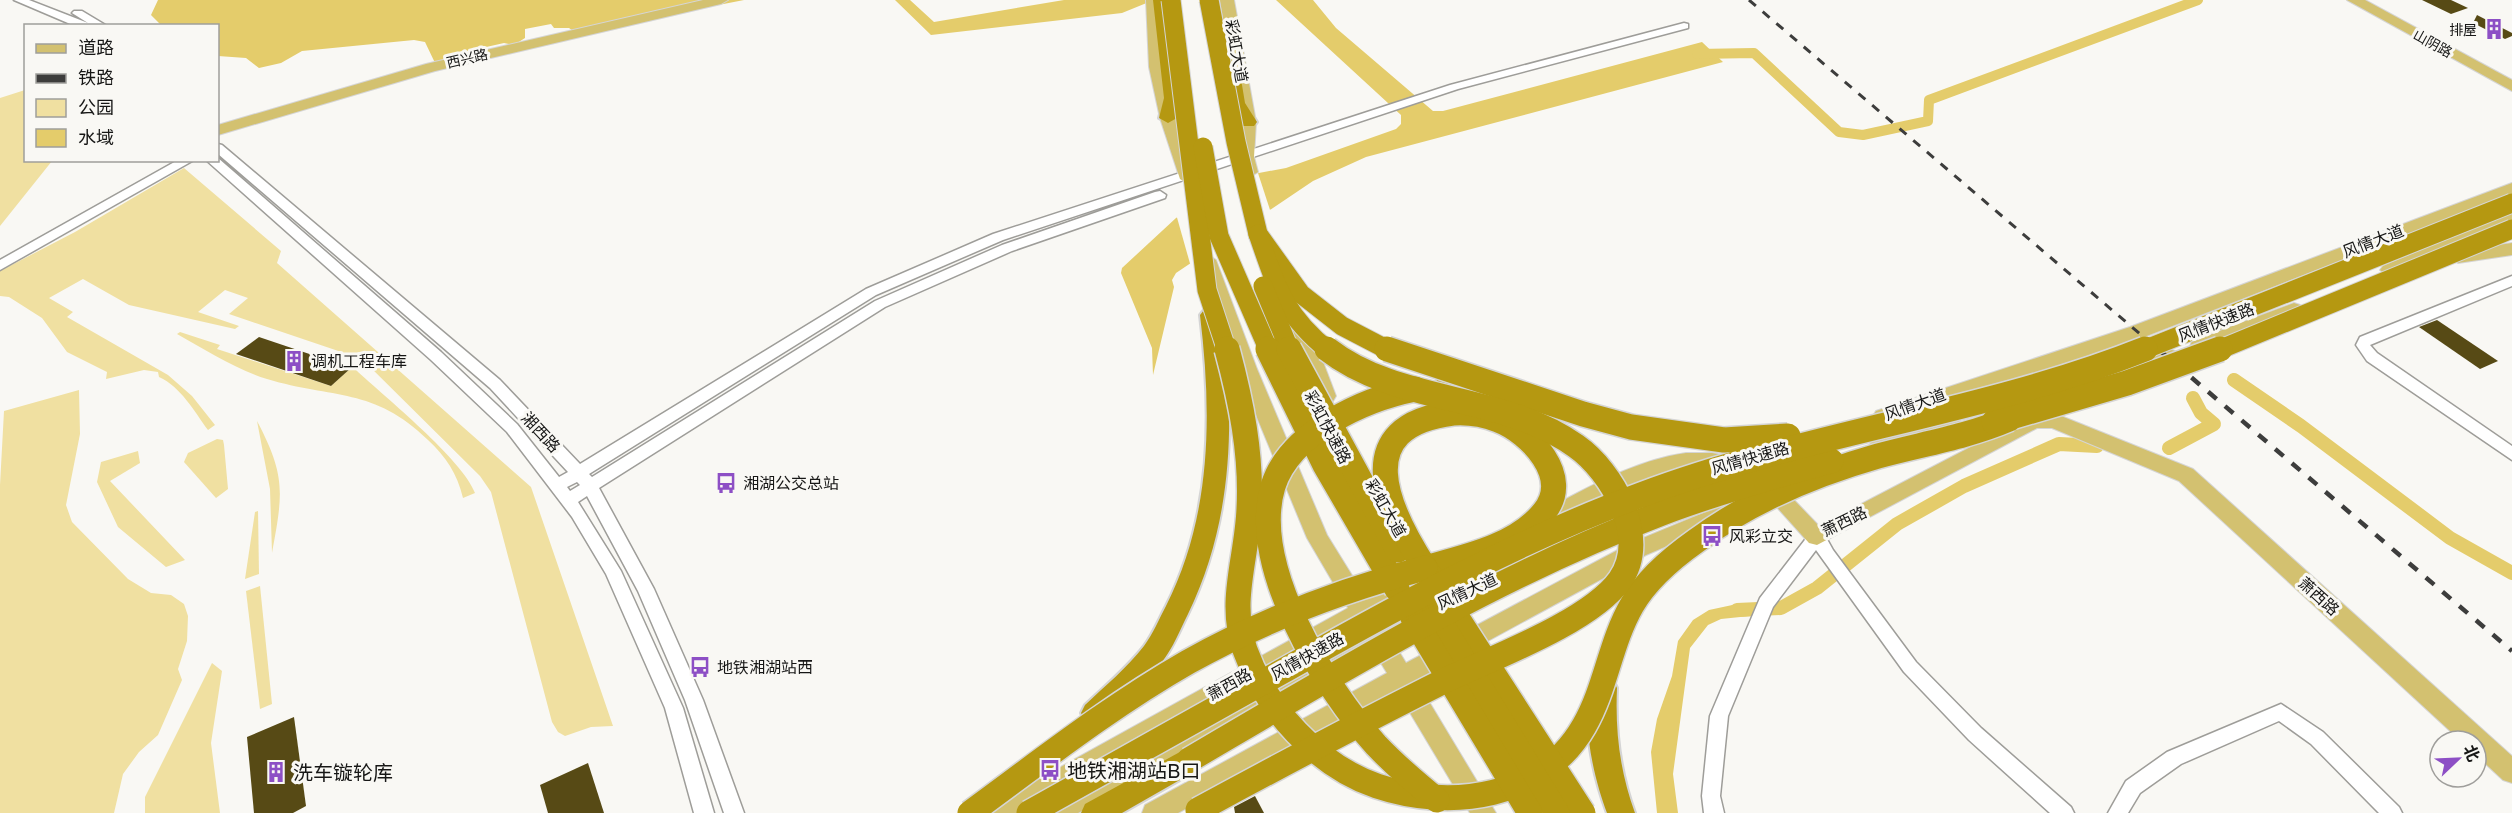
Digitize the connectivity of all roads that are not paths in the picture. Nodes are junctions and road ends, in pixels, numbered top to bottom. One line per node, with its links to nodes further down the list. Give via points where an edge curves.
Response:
1 (19, 0): 11 (street)
2 (42, 0): 12 (street)
3 (689, 0): 17 (main road, 西兴路, via 432,59)
4 (721, 0): 19 (main road, 西兴路, via 431,67)
5 (1185, 0): 71 (highway, 彩虹快速路, bridge, via 1202,144 1219,236 1250,312 1352,514)
6 (1200, 0): 72 (highway, 彩虹快速路, bridge, via 1221,143 1241,221 1273,313 1350,467)
7 (2354, 0): 15 (main road, 山阴路)
8 (2374, 0): 14 (main road, 山阴路)
9 (1160, 1): 16 (main road, via 1157,67); 16 (highway, via 1173,98); 37 (highway, bridge)
10 (1221, 1): 18 (main road, 彩虹大道); 18 (highway, via 1236,104); 28 (highway, bridge, via 1236,142)
11 (81, 24)
12 (98, 24)
13 (1684, 26): 23 (street, via 1424,97)
14 (2512, 73)
15 (2512, 86)
16 (1168, 118): 24 (main road)
17 (219, 119)
18 (1248, 123): 23 (main road, 彩虹大道)
19 (219, 130)
20 (219, 149): 43 (street, 湘西路, via 495,384)
21 (184, 162): 34 (street)
22 (214, 162): 44 (street, 湘西路, via 504,420)
23 (1248, 163): 24 (street); 28 (main road, 彩虹大道)
24 (1190, 187): 43 (street, via 1007,248 880,304); 51 (main road, bridge, via 1208,261 1247,369 1318,538)
25 (2512, 188): 42 (main road, 风情大道, via 2137,332 1966,386)
26 (2512, 203): 40 (highway, 风情快速路, bridge, via 2115,361 1978,401)
27 (2512, 217): 35 (main road)
28 (1261, 228): 38 (highway, bridge, via 1301,294 1342,326 1391,351); 49 (main road, 彩虹大道, via 1321,388); 68 (highway, bridge, via 1283,301 1338,357 1410,389 1492,406 1561,433 1581,448 1612,482 1631,526 1632,546 1627,568 1616,586 1593,604)
29 (2512, 229): 31 (highway, 风情快速路, bridge)
30 (2512, 235): 31 (highway, bridge); 33 (main road, 风情大道)
31 (2484, 240): 39 (highway, 风情快速路, bridge, via 2166,370)
32 (2512, 249): 33 (main road)
33 (2458, 257): 35 (main road, 风情大道)
34 (0, 266)
35 (2389, 270): 45 (main road, 风情大道, via 2198,347 1932,426)
36 (2512, 281): 41 (street, via 2363,345 2372,357)
37 (1207, 290): 54 (highway, bridge, via 1220,324 1248,462 1248,512 1235,598 1238,627 1247,655 1275,705 1322,756 1361,779 1413,797 1452,800 1505,790 1539,774 1575,740); 57 (highway, bridge, via 1214,339 1218,457 1204,547 1191,582 1154,652)
38 (1520, 394): 40 (highway, bridge, via 1631,427 1712,439 1765,438); 69 (highway, bridge, via 1445,386 1410,390 1344,414 1296,449 1275,482 1269,517 1272,553 1283,590 1324,675 1367,735)
39 (2009, 419): 54 (highway, bridge, via 1985,430 1860,461 1769,498 1713,529 1678,555 1632,605); 66 (highway, 风情快速路, bridge, via 1732,487 1577,550 1348,668)
40 (1884, 423): 64 (highway, 风情快速路, bridge, via 1689,476 1526,544 1343,636)
41 (2512, 454)
42 (1746, 464): 45 (main road, 萧西路); 46 (main road, 萧西路, via 1681,462 1644,473); 47 (main road, 风情大道)
43 (584, 479): 44 (street); 61 (street, 湘西路, via 646,589 694,700)
44 (563, 493): 60 (street, 湘西路, via 613,571 674,708)
45 (1774, 493): 48 (main road, 萧西路); 53 (main road, 风情大道, via 1603,568)
46 (1553, 516): 47 (main road); 49 (main road, 萧西路)
47 (1605, 526): 50 (main road, 风情大道)
48 (1822, 546): 59 (main road, 萧西路, via 2034,421 2054,421 2186,475); 76 (street, via 1766,603 1757,620 1719,716 1711,795); 77 (street, via 1910,667 1974,734)
49 (1425, 577): 50 (main road, 彩虹大道); 51 (main road, 萧西路)
50 (1440, 603): 52 (main road, 风情大道); 53 (main road, 彩虹大道)
51 (1361, 609): 52 (main road); 58 (main road, 萧西路)
52 (1378, 636): 55 (main road); 56 (main road, 风情大道, bridge)
53 (1464, 641): 55 (main road); 73 (main road, 彩虹大道)
54 (1605, 671): 75 (highway, bridge, via 1602,741 1607,771)
55 (1402, 676): 67 (main road, bridge); 70 (main road)
56 (1189, 740): 58 (main road); 65 (main road)
57 (1054, 753): 62 (highway, bridge); 74 (highway, bridge, via 1166,675 1254,627 1370,582 1423,567 1433,564 1470,554 1491,547 1536,522 1552,498 1551,473 1545,460 1523,434 1507,423 1476,413 1433,416 1395,437 1384,464 1387,492 1425,566 1431,575)
58 (1099, 758): 63 (main road, 萧西路)
59 (2512, 772)
60 (704, 813)
61 (734, 813)
62 (970, 813)
63 (1001, 813)
64 (1029, 813)
65 (1054, 813)
66 (1095, 813)
67 (1154, 813)
68 (1192, 813)
69 (1452, 813)
70 (1484, 813)
71 (1530, 813)
72 (1557, 813)
73 (1572, 813)
74 (1583, 813)
75 (1622, 813)
76 (1714, 813)
77 (2064, 813)
78 (2118, 813): 79 (street, via 2133,787 2174,758 2281,712 2317,738)
79 (2392, 813)

